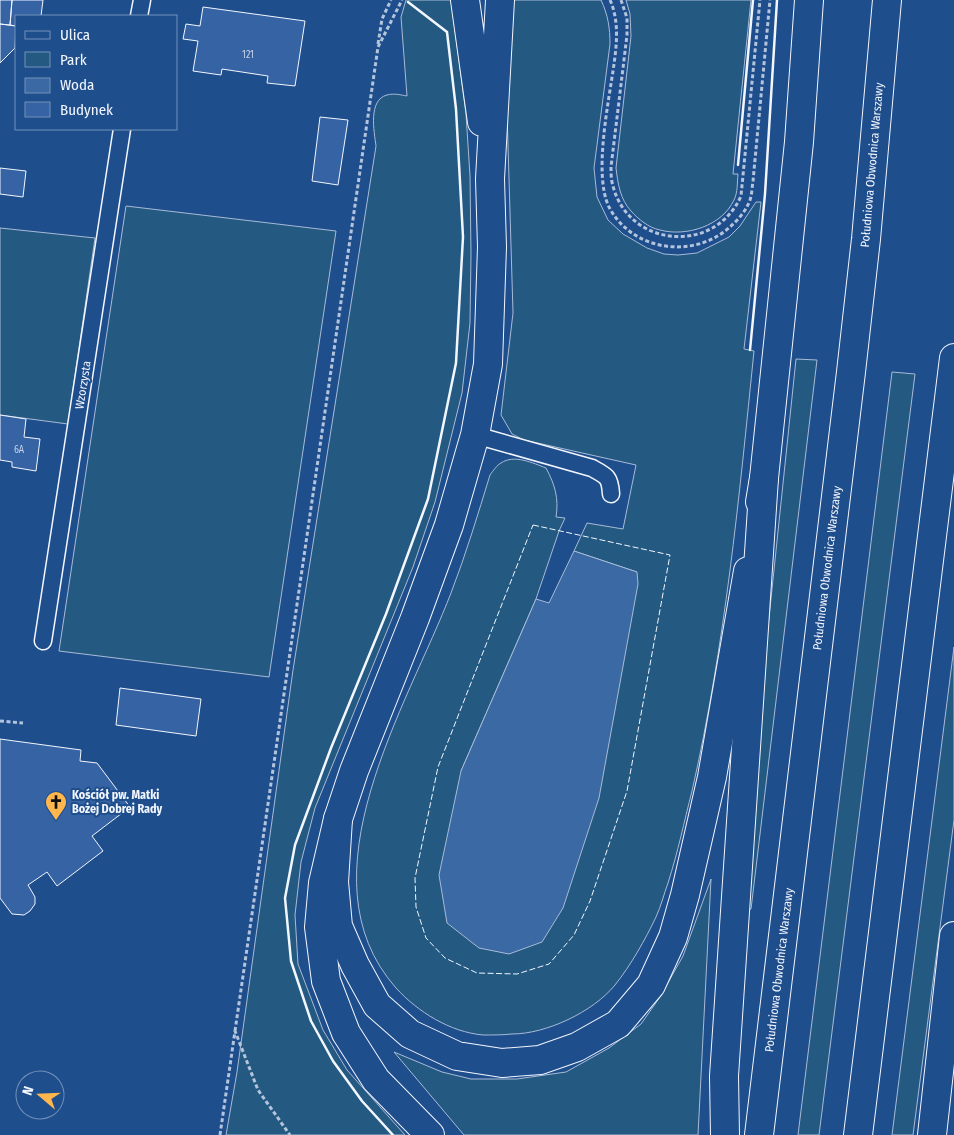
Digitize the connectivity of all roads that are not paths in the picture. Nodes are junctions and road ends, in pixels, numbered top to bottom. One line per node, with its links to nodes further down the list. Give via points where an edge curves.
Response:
1 (142, 0): 6 (lane)
2 (465, 0): 8 (main road)
3 (500, 0): 8 (main road)
4 (809, 0): 11 (main road, via 799,142)
5 (887, 0): 19 (main road, Południowa Obwodnica Warszawy, via 866,239)
6 (140, 15)
7 (122, 130): 13 (lane, Wzorzysta)
8 (490, 179): 10 (main road, via 492,247 488,364)
9 (954, 358): 20 (main road)
10 (475, 436): 12 (lane, via 592,468 606,475); 14 (main road, via 449,525)
11 (764, 478): 14 (main road, via 712,777 685,895 673,937 651,985 618,1024 577,1047 540,1060 502,1063 457,1056 410,1034 377,1005 354,965 338,926 334,882); 18 (main road, via 724,1076)
12 (612, 494)
13 (43, 641)
14 (338, 819): 17 (main road, via 323,883 319,927 326,981 346,1033 376,1080)
15 (954, 936): 21 (main road)
16 (954, 1070): 22 (main road)
17 (430, 1135)
18 (725, 1135)
19 (759, 1135)
20 (858, 1135)
21 (932, 1135)
22 (937, 1135)

